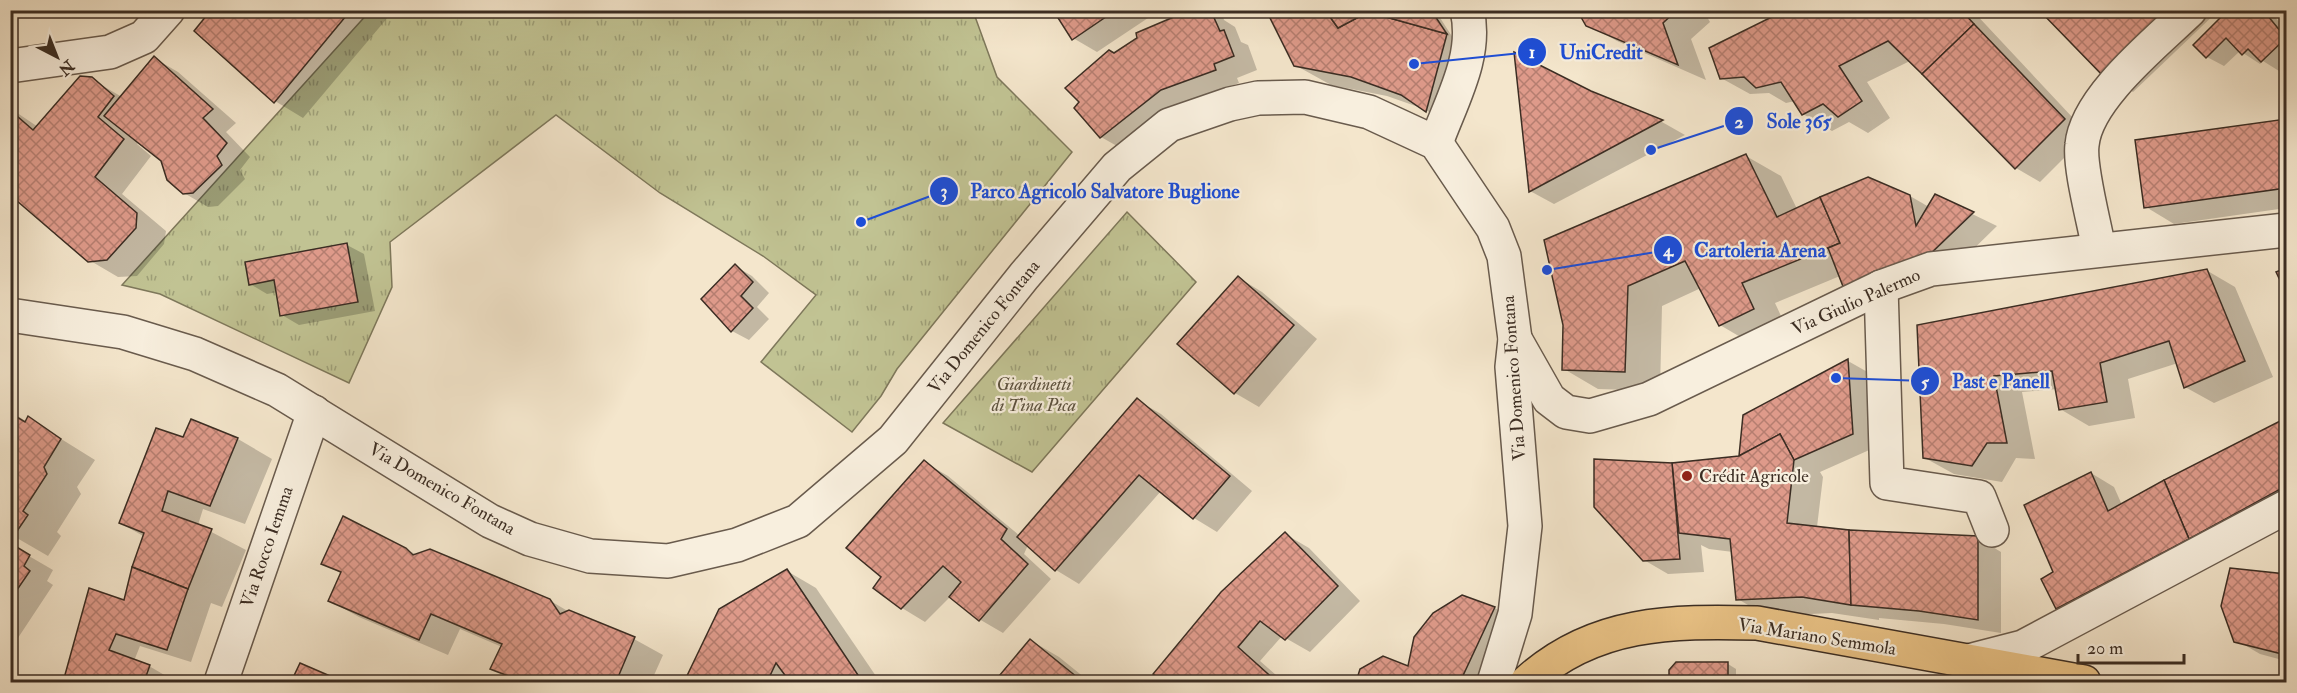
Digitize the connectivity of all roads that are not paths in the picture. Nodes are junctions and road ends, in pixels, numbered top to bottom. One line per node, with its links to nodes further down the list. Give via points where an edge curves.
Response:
1 (168, 10): 4 (street, via 144,37 110,52)
2 (1467, 10): 5 (street, via 1467,60)
3 (2190, 10): 7 (street, via 2112,84 2083,138)
4 (10, 66)
5 (1436, 142): 10 (street, Via Domenico Fontana, via 1493,228 1504,256); 11 (street, Via Domenico Fontana, via 1369,112 1305,97 1258,98 1169,125 1104,183 893,440 798,521 737,545 668,561 590,556 530,539 490,520)
6 (2286, 230): 7 (street, Via Giulio Palermo)
7 (2099, 250): 8 (street, Via Giulio Palermo, via 1931,269)
8 (1881, 287): 10 (street, Via Giulio Palermo, via 1649,399 1590,416 1566,412 1549,399); 13 (street, via 1887,483 1979,497)
9 (10, 315): 11 (street, Via Domenico Fontana, via 123,332 195,354 278,390)
10 (1515, 339): 16 (street, Via Domenico Fontana, via 1512,367 1525,526 1515,614)
11 (314, 412): 15 (street, Via Rocco Iemma)
12 (2286, 507): 14 (street, via 2023,647)
13 (1992, 530)
14 (1965, 663): 17 (main road, Via Mariano Semmola, via 1757,623 1667,623 1613,632 1569,653); 18 (main road, Via Mariano Semmola)
15 (221, 682)
16 (1494, 682)
17 (1527, 682)
18 (2084, 682)

